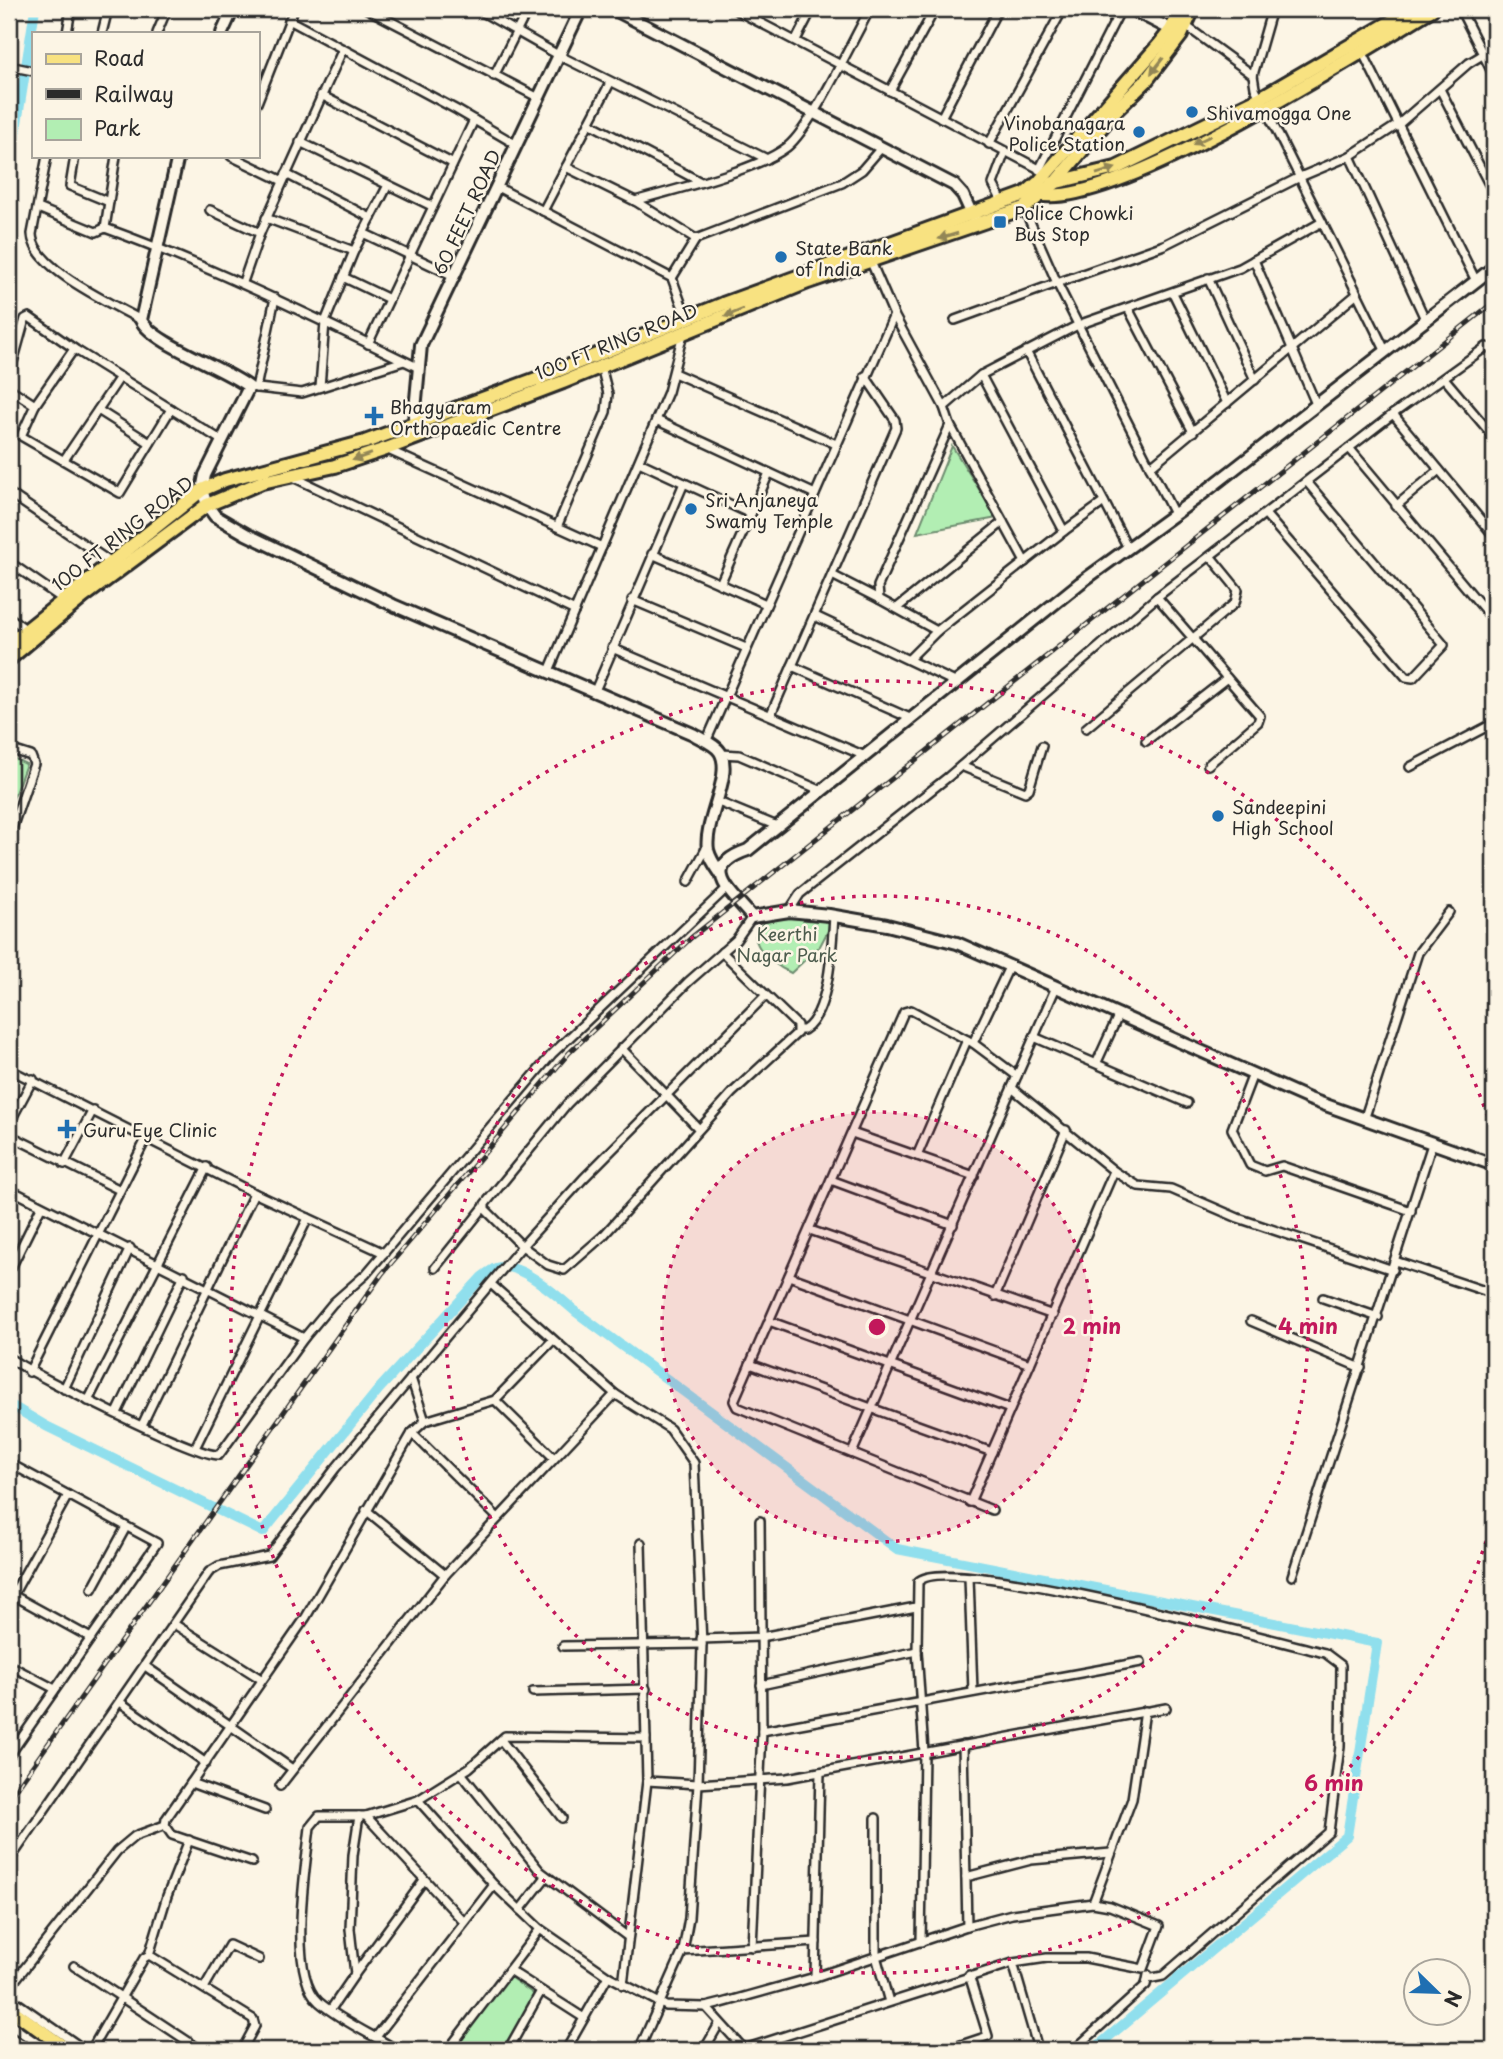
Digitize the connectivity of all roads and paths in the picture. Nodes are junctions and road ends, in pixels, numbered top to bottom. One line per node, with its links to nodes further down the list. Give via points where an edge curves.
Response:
1 (71, 9): 30 (street)
2 (108, 9): 31 (street)
3 (167, 9): 32 (street)
4 (217, 9): 26 (street)
5 (294, 9): 27 (street)
6 (367, 9): 44 (street)
7 (477, 9): 28 (street)
8 (528, 9): 28 (street)
9 (581, 9): 39 (street, 60 FEET ROAD)
10 (612, 9): 53 (street)
11 (812, 9): 34 (street)
12 (870, 9): 40 (street)
13 (935, 9): 48 (street)
14 (998, 9): 54 (street)
15 (1063, 9): 59 (street)
16 (1121, 9): 75 (street)
17 (1131, 9): 29 (street)
18 (1181, 9): 29 (main road)
19 (1193, 9): 29 (main road, 100 FT RING ROAD)
20 (1280, 9): 25 (street)
21 (1413, 9): 52 (main road)
22 (1432, 9): 37 (main road)
23 (1460, 9): 38 (street)
24 (737, 10): 34 (street)
25 (1272, 11): 43 (street)
26 (231, 12): 33 (street)
27 (289, 20): 36 (street); 51 (street)
28 (518, 30): 39 (street); 44 (street)
29 (1179, 30): 43 (street); 75 (main road, 100 FT RING ROAD, via 1145,82)
30 (67, 32)
31 (102, 32)
32 (158, 32)
33 (222, 32)
34 (796, 40): 40 (street)
35 (1494, 48): 38 (street)
36 (342, 51): 49 (street); 55 (street)
37 (1362, 51): 52 (main road); 57 (street)
38 (1483, 55): 45 (street); 47 (street)
39 (560, 57): 46 (street); 50 (street, 60 FEET ROAD)
40 (840, 63): 48 (street); 53 (street)
41 (9, 66): 42 (street)
42 (30, 70)
43 (1253, 75): 52 (street)
44 (494, 76): 50 (street)
45 (1494, 76)
46 (610, 83): 56 (street); 69 (street)
47 (1440, 89): 57 (street); 78 (street)
48 (890, 91): 54 (street)
49 (321, 95): 58 (street); 70 (street)
50 (539, 97): 60 (street, 60 FEET ROAD)
51 (259, 98)
52 (1263, 104): 73 (street); 75 (main road, via 1116,168)
53 (813, 112): 61 (street); 69 (street, via 789,145)
54 (941, 118): 59 (street)
55 (474, 120): 60 (street); 70 (street)
56 (589, 123): 71 (street); 74 (street)
57 (1399, 124): 63 (street); 105 (street)
58 (300, 142): 72 (street); 76 (street)
59 (989, 144): 62 (street)
60 (517, 145): 77 (street, 60 FEET ROAD)
61 (881, 148): 89 (street, via 954,185 964,195); 94 (street, via 862,170 842,183)
62 (1005, 152): 75 (street); 81 (street, via 993,184)
63 (1350, 156): 73 (street); 115 (street)
64 (47, 158): 83 (street)
65 (75, 158): 80 (street, via 70,186)
66 (116, 158): 80 (street)
67 (178, 158): 95 (street)
68 (238, 158): 72 (street)
69 (767, 159): 74 (street)
70 (452, 163): 82 (street)
71 (566, 167): 79 (street); 86 (street)
72 (285, 177): 87 (street); 88 (street)
73 (1300, 177): 90 (street); 107 (street, via 1164,245)
74 (699, 181): 79 (street)
75 (1045, 181): 81 (main road, 100 FT RING ROAD); 84 (main road, 100 FT RING ROAD)
76 (388, 185): 82 (street); 88 (street)
77 (497, 187): 86 (street); 102 (street, 60 FEET ROAD)
78 (1494, 194)
79 (635, 201): 94 (street)
80 (109, 202): 91 (street)
81 (1003, 203): 89 (main road, 100 FT RING ROAD)
82 (432, 206): 97 (street)
83 (38, 208): 91 (street, via 96,232); 116 (street, via 32,241 47,264)
84 (1024, 208): 89 (main road, 100 FT RING ROAD); 107 (street)
85 (210, 210): 92 (street)
86 (543, 211): 103 (street)
87 (267, 218): 92 (street); 96 (street)
88 (371, 218): 93 (street)
89 (974, 220): 99 (main road, 100 FT RING ROAD, one-way to 99); 114 (main road, 100 FT RING ROAD, via 899,237)
90 (1322, 222): 98 (street); 109 (street)
91 (105, 228): 95 (street)
92 (260, 233): 106 (street)
93 (363, 233): 96 (street); 97 (street)
94 (696, 239): 103 (street)
95 (156, 247): 106 (street); 116 (street)
96 (354, 251): 101 (street)
97 (409, 254): 102 (street); 111 (street)
98 (1254, 260): 104 (street); 124 (street)
99 (871, 262): 113 (street); 120 (main road, 100 FT RING ROAD, one-way to 120, via 808,282)
100 (1494, 267): 105 (street)
101 (343, 276): 111 (street); 118 (street)
102 (454, 276): 129 (street, 60 FEET ROAD, via 421,345)
103 (672, 278): 114 (street)
104 (1208, 278): 108 (street); 136 (street)
105 (1476, 281): 115 (street)
106 (243, 282): 110 (street)
107 (1057, 283): 117 (street); 119 (street)
108 (1173, 293): 112 (street); 140 (street)
109 (1357, 294): 124 (street); 125 (street)
110 (275, 298): 118 (street); 137 (street)
111 (389, 299): 121 (street)
112 (1128, 308): 119 (street); 150 (street)
113 (894, 315): 132 (street); 143 (street)
114 (687, 318): 120 (street); 149 (main road, 100 FT RING ROAD)
115 (1425, 319): 125 (street)
116 (141, 320): 137 (street, via 144,327 170,343)
117 (955, 320)
118 (325, 322): 121 (street); 138 (street)
119 (1078, 325): 126 (street); 159 (street)
120 (683, 333): 128 (main road, 100 FT RING ROAD); 130 (street)
121 (368, 344): 127 (street)
122 (74, 349): 133 (street, via 27,317); 134 (street); 142 (street)
123 (1494, 349): 135 (street, via 1486,347)
124 (1291, 350): 136 (street); 141 (street)
125 (1385, 350): 141 (street)
126 (1026, 351): 131 (street); 168 (street)
127 (404, 361): 129 (street); 138 (street)
128 (601, 366): 149 (main road, 100 FT RING ROAD); 175 (street, via 608,394 606,412)
129 (419, 368): 149 (street, 60 FEET ROAD)
130 (674, 373): 147 (street); 154 (street)
131 (981, 375): 143 (street); 176 (street)
132 (865, 376): 154 (street); 185 (street, via 896,428)
133 (9, 377)
134 (120, 377): 144 (street); 145 (street)
135 (1444, 378): 146 (street); 151 (street)
136 (1255, 380): 140 (street)
137 (252, 387): 138 (street, via 302,393); 152 (street)
138 (320, 387)
139 (9, 388): 142 (street)
140 (1227, 403): 150 (street)
141 (1316, 404): 172 (street)
142 (35, 405): 157 (street, via 21,436)
143 (944, 407): 148 (street)
144 (98, 410): 153 (street); 157 (street)
145 (171, 410): 152 (street); 153 (street)
146 (1393, 414): 156 (street); 160 (street)
147 (656, 420): 158 (street); 161 (street)
148 (950, 425): 174 (street); 188 (street, via 878,586)
149 (413, 431): 155 (main road, 100 FT RING ROAD); 165 (main road, 100 FT RING ROAD)
150 (1193, 432): 159 (street)
151 (1494, 437)
152 (221, 440): 165 (street)
153 (150, 443): 157 (street, via 120,493)
154 (836, 444): 167 (street)
155 (386, 449): 162 (main road, 100 FT RING ROAD, one-way to 162); 175 (street)
156 (1350, 449): 163 (street); 170 (street)
157 (64, 460)
158 (639, 462): 164 (street); 178 (street)
159 (1150, 467): 172 (street)
160 (1439, 470): 170 (street); 177 (street)
161 (769, 473): 167 (street); 171 (street)
162 (291, 476): 169 (main road, 100 FT RING ROAD, via 262,482); 193 (street)
163 (1307, 482): 173 (street); 173 (street, via 1444,645 1413,678 1406,677)
164 (684, 483): 171 (street); 180 (street)
165 (202, 490): 169 (street); 183 (main road, 100 FT RING ROAD)
166 (9, 493): 183 (street)
167 (815, 494): 191 (street)
168 (1104, 502): 176 (street); 179 (street)
169 (207, 505): 203 (main road, 100 FT RING ROAD, via 83,597); 206 (street, via 215,516 324,573)
170 (1396, 506): 196 (street)
171 (751, 514): 186 (street)
172 (1174, 514): 179 (street)
173 (1266, 515): 181 (street)
174 (1003, 522): 184 (street); 192 (street)
175 (556, 527): 178 (street)
176 (1064, 531): 184 (street)
177 (1494, 536)
178 (602, 547): 193 (street)
179 (1128, 548): 208 (street)
180 (652, 554): 186 (street); 190 (street)
181 (1211, 557): 187 (street); 199 (street, via 1238,594 1234,603)
182 (9, 562): 189 (street)
183 (110, 562): 189 (main road, 100 FT RING ROAD)
184 (1025, 562): 198 (street)
185 (832, 575): 188 (street); 194 (street)
186 (720, 584): 191 (street)
187 (1157, 597): 199 (street); 222 (street)
188 (879, 599): 192 (street)
189 (64, 600): 197 (main road, 100 FT RING ROAD)
190 (632, 600): 201 (street); 202 (street)
191 (766, 604): 202 (street)
192 (897, 608): 198 (street)
193 (575, 611): 206 (street)
194 (814, 616): 204 (street); 205 (street)
195 (9, 617): 197 (street)
196 (1494, 621)
197 (27, 630): 200 (main road, 100 FT RING ROAD)
198 (937, 631): 204 (street)
199 (1193, 638): 207 (street); 214 (street)
200 (9, 644)
201 (612, 648): 209 (street); 210 (street)
202 (747, 648): 210 (street)
203 (9, 659)
204 (909, 659): 208 (street)
205 (792, 666): 211 (street); 212 (street)
206 (550, 671): 209 (street)
207 (1227, 678): 215 (street); 221 (street, via 1260,719)
208 (957, 683): 212 (street)
209 (594, 693): 216 (street)
210 (726, 695): 211 (street); 216 (street)
211 (771, 714): 220 (street)
212 (912, 719): 220 (street)
213 (1494, 723): 223 (street)
214 (1086, 728)
215 (1146, 741)
216 (706, 742): 219 (street)
217 (1042, 746): 222 (street, via 1025,792)
218 (9, 749): 227 (street, via 31,756 34,764)
219 (721, 754): 224 (street, via 739,755); 225 (street, via 723,772)
220 (865, 756): 224 (street)
221 (1208, 765)
222 (961, 766): 234 (street, via 800,894)
223 (1410, 767)
224 (820, 790): 228 (street)
225 (716, 801): 228 (street); 230 (street)
226 (9, 809): 227 (street)
227 (18, 813): 229 (street)
228 (777, 826): 231 (street, via 748,850 729,857)
229 (9, 836)
230 (708, 847): 231 (street); 232 (street)
231 (721, 874): 233 (street)
232 (688, 882)
233 (727, 888): 237 (street); 283 (street, via 552,1054)
234 (789, 911): 236 (street); 237 (street)
235 (1449, 912): 256 (street, via 1418,953)
236 (834, 916): 239 (street, via 922,933); 243 (street, via 824,995 813,1023)
237 (752, 917): 238 (street)
238 (722, 952): 241 (street); 246 (street)
239 (1010, 965): 240 (street); 245 (street)
240 (1056, 986): 242 (street); 244 (street)
241 (766, 995): 243 (street); 253 (street)
242 (1118, 1016): 247 (street); 249 (street)
243 (799, 1030): 258 (street)
244 (1034, 1037): 247 (street); 250 (street)
245 (970, 1041): 250 (street); 260 (street, via 907,1009); 264 (street)
246 (621, 1048): 253 (street); 275 (street, via 567,1104)
247 (1097, 1062): 254 (street)
248 (9, 1069): 251 (street)
249 (1253, 1074): 256 (street); 276 (street, via 1232,1129 1250,1165 1265,1171 1282,1166)
250 (1017, 1076): 252 (street)
251 (33, 1079): 255 (street); 257 (street)
252 (1012, 1088): 259 (street); 269 (street)
253 (665, 1095): 258 (street); 281 (street)
254 (1187, 1103)
255 (93, 1110): 262 (street); 265 (street)
256 (1364, 1120): 263 (street)
257 (9, 1124)
258 (698, 1128): 281 (street, via 617,1221 564,1270 548,1265)
259 (1066, 1130): 268 (street); 295 (street)
260 (852, 1133): 264 (street); 270 (street)
261 (9, 1135): 265 (street)
262 (148, 1137): 267 (street); 272 (street)
263 (1432, 1144): 266 (street); 276 (street)
264 (917, 1156): 269 (street)
265 (64, 1164): 272 (street)
266 (1494, 1165)
267 (207, 1167): 273 (street); 285 (street)
268 (1114, 1171): 287 (street, via 1138,1186 1171,1189 1238,1218); 297 (street)
269 (974, 1176): 278 (street)
270 (831, 1180): 278 (street); 279 (street)
271 (9, 1189): 274 (street)
272 (120, 1190): 280 (street)
273 (254, 1194): 277 (street); 293 (street)
274 (41, 1207): 280 (street); 288 (street)
275 (484, 1207): 281 (street); 286 (street)
276 (1411, 1211): 284 (street)
277 (308, 1218): 283 (street); 298 (street)
278 (953, 1225): 290 (street)
279 (810, 1230): 290 (street); 291 (street)
280 (97, 1236): 282 (street); 310 (street)
281 (523, 1246): 292 (street)
282 (130, 1248): 285 (street); 312 (street)
283 (384, 1253): 303 (street)
284 (1395, 1261): 287 (street); 294 (street)
285 (157, 1262): 289 (street); 315 (street)
286 (435, 1268)
287 (1393, 1270): 299 (street)
288 (9, 1272)
289 (184, 1275): 293 (street); 318 (street)
290 (931, 1275): 295 (street); 302 (street)
291 (789, 1276): 300 (street); 302 (street)
292 (492, 1286): 304 (street); 311 (street)
293 (208, 1287): 298 (street); 320 (street)
294 (1494, 1294)
295 (995, 1296): 297 (street)
296 (1323, 1297): 299 (street)
297 (1052, 1315): 307 (street)
298 (260, 1316): 303 (street); 322 (street)
299 (1378, 1317): 309 (street)
300 (769, 1321): 306 (street); 308 (street)
301 (1251, 1321): 309 (street)
302 (911, 1322): 307 (street); 308 (street)
303 (304, 1338): 322 (street, via 222,1453)
304 (553, 1340): 313 (street); 314 (street)
305 (9, 1358): 310 (street)
306 (750, 1364): 316 (street); 324 (street, via 734,1401 737,1407)
307 (1030, 1364): 317 (street)
308 (891, 1366): 316 (street); 317 (street)
309 (1361, 1368): 336 (street)
310 (29, 1371): 312 (street)
311 (411, 1378): 319 (street); 341 (street, via 269,1556 209,1572)
312 (64, 1389): 315 (street)
313 (615, 1394): 325 (street); 344 (street, via 670,1430 694,1463)
314 (495, 1400): 319 (street); 325 (street)
315 (88, 1401): 318 (street)
316 (872, 1409): 323 (street); 324 (street)
317 (1010, 1409): 323 (street)
318 (117, 1413): 320 (street)
319 (425, 1421): 321 (street)
320 (142, 1425): 322 (street)
321 (412, 1433): 329 (street); 331 (street)
322 (195, 1448)
323 (992, 1452): 328 (street)
324 (852, 1453): 328 (street)
325 (554, 1458): 331 (street)
326 (10, 1466): 327 (street)
327 (68, 1495): 333 (street); 339 (street)
328 (970, 1502): 330 (street)
329 (366, 1510): 335 (street); 351 (street, via 306,1617)
330 (992, 1510)
331 (498, 1518): 335 (street)
332 (760, 1521): 343 (street)
333 (126, 1527): 338 (street); 342 (street, via 157,1543)
334 (641, 1543): 345 (street)
335 (444, 1575): 371 (street)
336 (1292, 1576)
337 (969, 1577): 340 (street, via 922,1578); 356 (street); 414 (street, via 1046,1587 1325,1653 1341,1665 1340,1746 1329,1832 1163,1976)
338 (92, 1589)
339 (11, 1594): 342 (street)
340 (916, 1607): 343 (street); 347 (street)
341 (174, 1624): 350 (street); 351 (street)
342 (91, 1637): 353 (street)
343 (761, 1637): 344 (street); 352 (street)
344 (702, 1641): 345 (street); 377 (street)
345 (646, 1645): 346 (street); 354 (street)
346 (563, 1646)
347 (917, 1651): 352 (street); 358 (street)
348 (1141, 1662): 356 (street)
349 (9, 1665): 353 (street)
350 (145, 1666): 357 (street); 361 (street)
351 (261, 1679): 361 (street)
352 (761, 1685): 362 (street)
353 (55, 1689): 366 (street)
354 (646, 1689): 355 (street); 364 (street)
355 (533, 1692)
356 (973, 1692): 358 (street)
357 (120, 1702): 370 (street); 387 (street)
358 (921, 1704): 362 (street); 368 (street)
359 (1166, 1708): 360 (street)
360 (1145, 1712): 367 (street); 386 (street, via 1132,1799)
361 (231, 1726): 370 (street); 371 (street)
362 (762, 1731): 374 (street)
363 (9, 1738): 366 (street)
364 (646, 1738): 365 (street, via 513,1734); 375 (street)
365 (501, 1740): 373 (street); 382 (street)
366 (18, 1742): 369 (street)
367 (963, 1745): 368 (street); 390 (street)
368 (924, 1752): 372 (street); 400 (street)
369 (9, 1756)
370 (206, 1763): 376 (street)
371 (291, 1768): 378 (street)
372 (820, 1772): 374 (street); 399 (street)
373 (461, 1773): 379 (street); 389 (street)
374 (761, 1780): 377 (street); 401 (street)
375 (647, 1781): 377 (street); 398 (street)
376 (191, 1783): 380 (street); 384 (street)
377 (698, 1784): 402 (street)
378 (280, 1786)
379 (418, 1800): 381 (street); 392 (street)
380 (265, 1810)
381 (363, 1816): 391 (street); 410 (street, via 353,1855 350,1929); 425 (street, via 319,1816 310,1827 299,1923 306,1977 317,2001)
382 (562, 1818)
383 (876, 1818): 404 (street)
384 (165, 1825): 385 (street, via 172,1835); 416 (street, via 135,1836 117,1851)
385 (189, 1840): 388 (street); 403 (street)
386 (1111, 1853): 390 (street, via 1031,1860); 393 (street)
387 (9, 1861)
388 (252, 1861)
389 (547, 1877): 394 (street); 398 (street)
390 (965, 1877): 396 (street)
391 (424, 1880): 395 (street); 410 (street)
392 (495, 1885): 394 (street); 395 (street)
393 (1093, 1903): 396 (street, via 1012,1914); 408 (street, via 1157,1923)
394 (520, 1910): 397 (street)
395 (464, 1922): 429 (street)
396 (967, 1926): 400 (street)
397 (540, 1929): 409 (street); 412 (street)
398 (628, 1937): 415 (street)
399 (816, 1942): 401 (street); 413 (street)
400 (921, 1942): 404 (street)
401 (752, 1947): 402 (street)
402 (683, 1951): 422 (street)
403 (149, 1955): 417 (street); 420 (street)
404 (876, 1956): 413 (street); 421 (street)
405 (259, 1959): 417 (street, via 229,1945)
406 (1013, 1964): 408 (street, via 1086,1958); 411 (street); 430 (street)
407 (74, 1966): 420 (street)
408 (1143, 1969): 414 (street)
409 (509, 1970): 418 (street); 438 (street)
410 (355, 1974): 425 (street)
411 (970, 1975): 421 (street); 444 (street, via 988,2036)
412 (608, 1976): 415 (street); 426 (street)
413 (815, 1977): 423 (street)
414 (1148, 1979): 445 (street)
415 (623, 1985): 422 (street)
416 (9, 1988)
417 (204, 1988): 436 (street, via 256,2022)
418 (541, 1991): 426 (street); 439 (street)
419 (9, 1997): 433 (street)
420 (121, 1999): 434 (street); 435 (street)
421 (889, 2002): 443 (street)
422 (662, 2004): 423 (street); 441 (street)
423 (706, 2007): 428 (street)
424 (9, 2008): 432 (main road)
425 (331, 2010): 429 (street)
426 (584, 2018): 440 (street)
427 (9, 2024): 431 (street)
428 (719, 2024): 442 (street); 443 (street)
429 (376, 2037): 437 (street)
430 (1036, 2042)
431 (47, 2050)
432 (68, 2050)
433 (85, 2050)
434 (91, 2050)
435 (201, 2050)
436 (242, 2050)
437 (397, 2050)
438 (448, 2050)
439 (508, 2050)
440 (566, 2050)
441 (639, 2050)
442 (704, 2050)
443 (744, 2050)
444 (946, 2050)
445 (1074, 2050)

